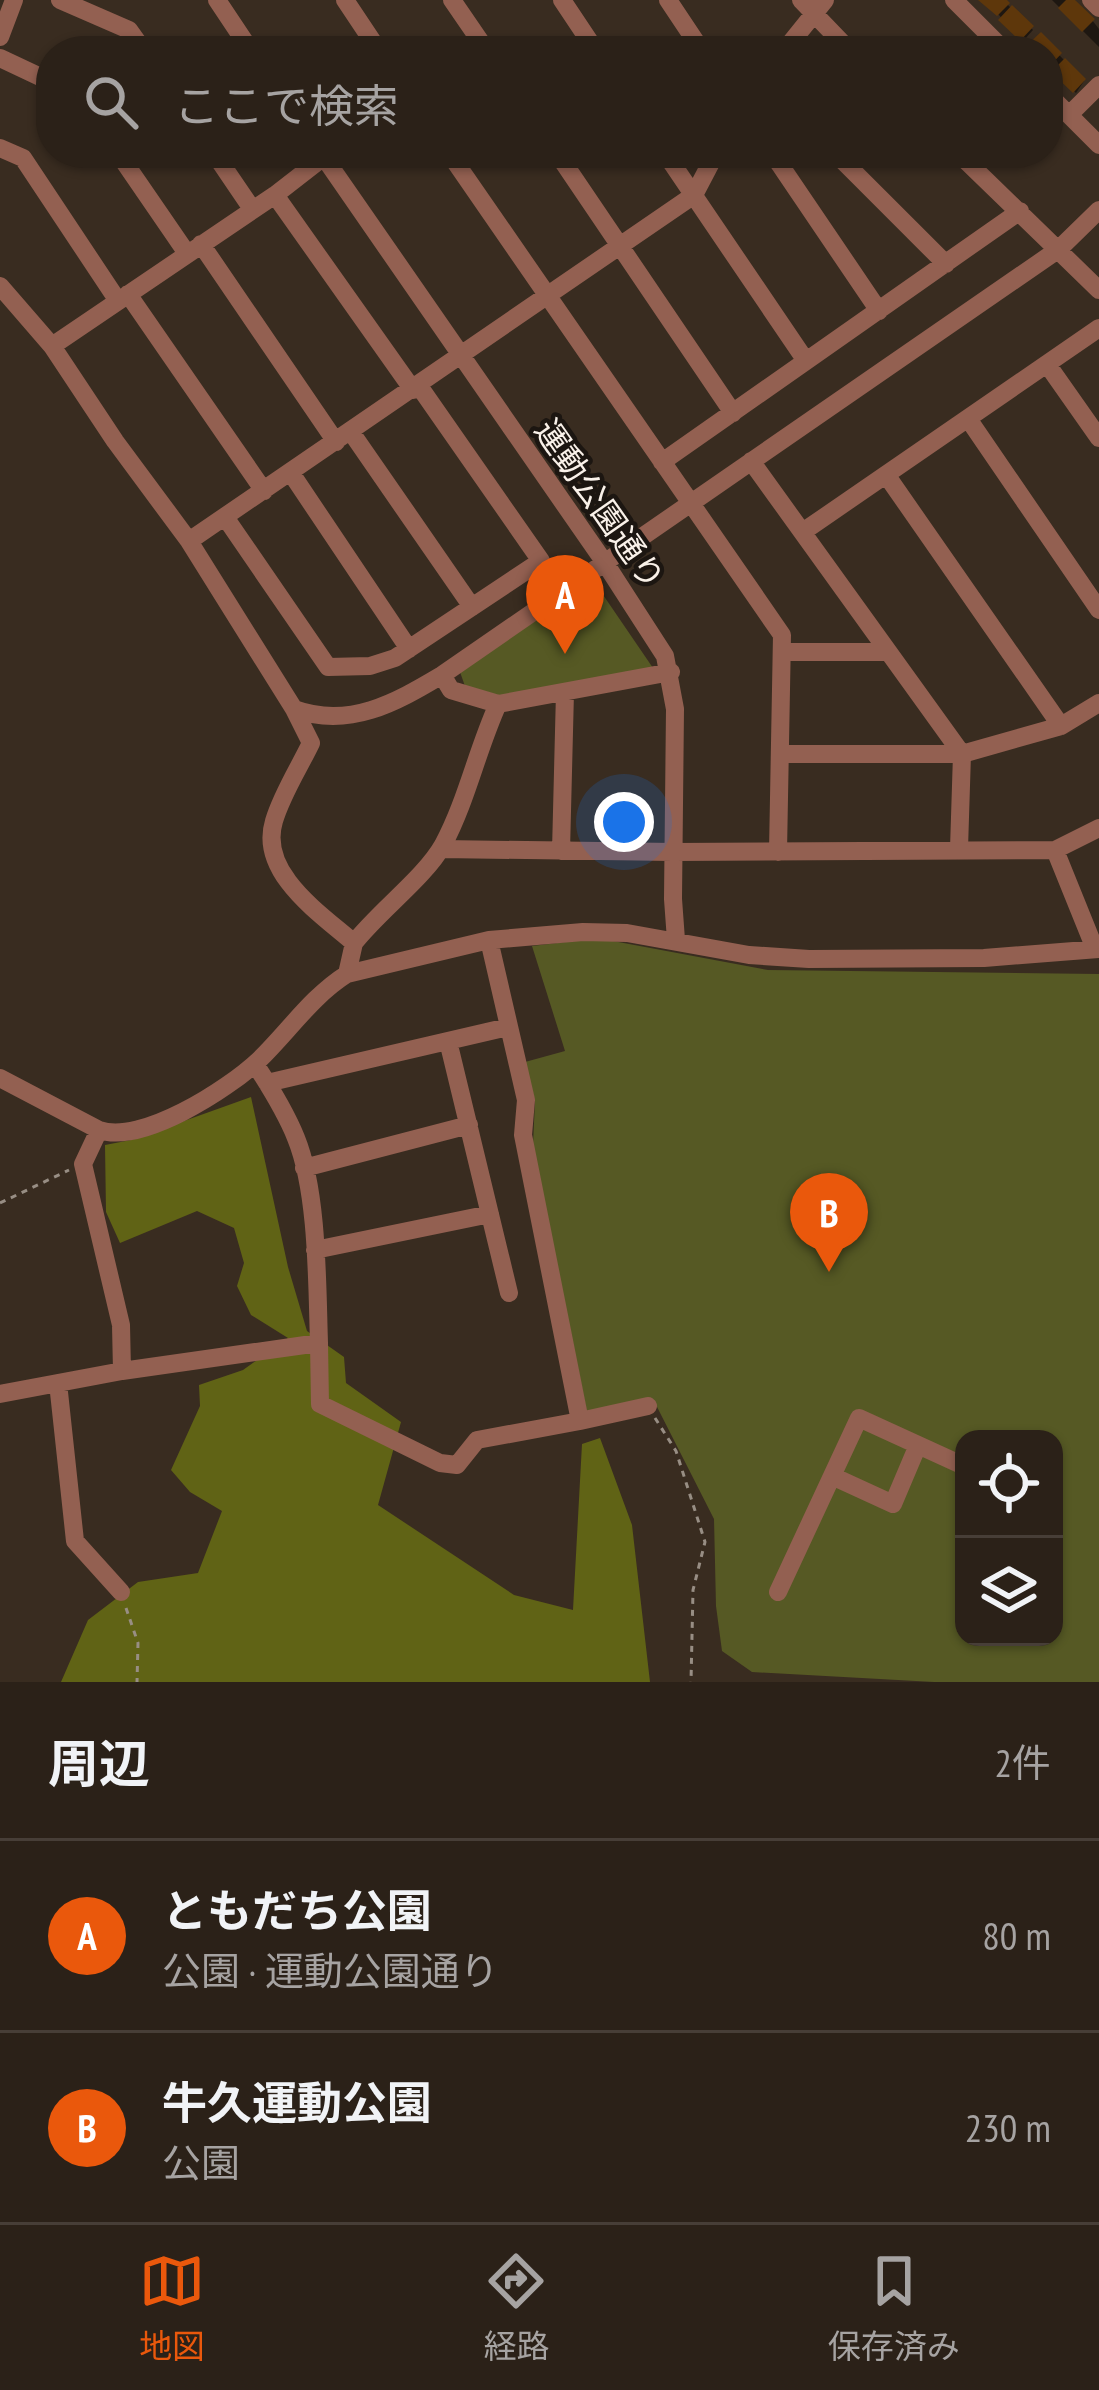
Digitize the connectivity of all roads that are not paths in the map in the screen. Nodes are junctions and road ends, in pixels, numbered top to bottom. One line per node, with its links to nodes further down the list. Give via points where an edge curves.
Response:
1 (14, 0): 21 (street)
2 (60, 0): 12 (street)
3 (217, 0): 13 (street)
4 (345, 0): 14 (street)
5 (452, 0): 15 (street)
6 (562, 0): 16 (street)
7 (668, 0): 17 (street)
8 (954, 0): 20 (street)
9 (1091, 0): 11 (street)
10 (813, 4): 18 (street); 19 (street)
11 (1099, 8)
12 (133, 36)
13 (241, 36)
14 (370, 36)
15 (477, 36)
16 (586, 36)
17 (692, 36)
18 (793, 36)
19 (838, 36)
20 (990, 36)
21 (0, 37)
22 (0, 58): 23 (street)
23 (36, 75)
24 (1099, 85): 26 (street)
25 (1063, 110): 26 (street)
26 (1069, 116): 27 (street)
27 (1099, 145)
28 (0, 148): 52 (street, via 23,158)
29 (130, 168): 46 (street)
30 (224, 168): 42 (street)
31 (307, 168): 40 (street)
32 (333, 168): 56 (street, 運動公園通り)
33 (459, 168): 51 (street)
34 (567, 168): 45 (street)
35 (675, 168): 41 (street)
36 (708, 168): 41 (street)
37 (782, 168): 53 (street)
38 (850, 168): 48 (street)
39 (974, 168): 44 (street)
40 (275, 195): 42 (street); 59 (street)
41 (694, 195): 45 (street); 57 (street)
42 (252, 208): 46 (street)
43 (1099, 210): 47 (street)
44 (1020, 211): 47 (street); 48 (street)
45 (621, 245): 51 (street); 60 (street)
46 (194, 248): 52 (street); 62 (street)
47 (1059, 249): 50 (street); 64 (street)
48 (946, 264): 53 (street)
49 (0, 286): 55 (street)
50 (1099, 290)
51 (547, 296): 56 (street); 65 (street)
52 (123, 297): 55 (street); 68 (street)
53 (879, 310): 57 (street)
54 (1099, 328): 58 (street)
55 (52, 346): 72 (street)
56 (462, 358): 59 (street); 73 (street, 運動公園通り)
57 (806, 361): 60 (street)
58 (1047, 364): 61 (street); 63 (street)
59 (416, 388): 62 (street); 74 (street, via 541,561)
60 (733, 412): 65 (street)
61 (969, 420): 67 (street); 76 (street)
62 (344, 437): 66 (street); 75 (street)
63 (1099, 437)
64 (751, 461): 69 (street); 71 (street)
65 (662, 462): 69 (street)
66 (291, 473): 68 (street); 78 (street)
67 (887, 476): 71 (street); 87 (street)
68 (264, 490): 70 (street)
69 (690, 503): 73 (street); 79 (street, via 782,635)
70 (225, 517): 72 (street); 78 (street, via 328,667 370,666)
71 (804, 531): 80 (street)
72 (189, 541): 86 (street)
73 (605, 563): 77 (street); 81 (street, 運動公園通り)
74 (504, 586): 75 (street); 77 (street)
75 (472, 607): 78 (street)
76 (1099, 610)
77 (523, 617): 82 (street)
78 (409, 649)
79 (783, 652): 80 (street); 88 (street)
80 (887, 652): 89 (street)
81 (671, 672): 83 (street); 95 (street, 運動公園通り)
82 (442, 675): 85 (street, via 451,690); 86 (street, via 366,714)
83 (565, 692): 85 (street); 93 (street)
84 (1099, 703): 87 (street)
85 (498, 704): 91 (street)
86 (294, 709): 99 (street, via 311,743 273,824 277,862 293,889)
87 (1061, 726): 89 (street)
88 (780, 754): 89 (street); 96 (street)
89 (962, 754): 92 (street)
90 (1099, 828): 94 (street)
91 (441, 849): 93 (street); 99 (street)
92 (959, 849): 94 (street); 96 (street)
93 (561, 850): 95 (street)
94 (1055, 850): 100 (street)
95 (673, 852): 96 (street); 98 (street, 運動公園通り)
96 (778, 852)
97 (489, 940): 98 (street, via 583,932); 101 (street); 102 (street)
98 (676, 940): 100 (street, via 809,959)
99 (354, 943): 101 (street)
100 (1097, 949)
101 (347, 974): 104 (street)
102 (508, 1027): 103 (street); 118 (street)
103 (448, 1041): 106 (street); 107 (street)
104 (255, 1064): 106 (street); 108 (street, via 177,1116 127,1134)
105 (0, 1078): 108 (street)
106 (267, 1083): 109 (street)
107 (469, 1126): 109 (street); 110 (street)
108 (99, 1130): 114 (street, via 83,1164 121,1325)
109 (304, 1168): 111 (street)
110 (490, 1214): 111 (street); 112 (street)
111 (315, 1250): 113 (street)
112 (509, 1293)
113 (319, 1343): 114 (street); 118 (street, via 320,1404 440,1463 458,1465 477,1440)
114 (122, 1371): 115 (street)
115 (58, 1383): 116 (street); 122 (street, via 75,1541)
116 (0, 1394)
117 (648, 1406): 118 (street)
118 (580, 1421)
119 (918, 1445): 120 (street); 121 (street, via 859,1418); 121 (street, via 893,1504)
120 (955, 1462)
121 (832, 1475): 123 (street)
122 (121, 1592)
123 (778, 1592)

